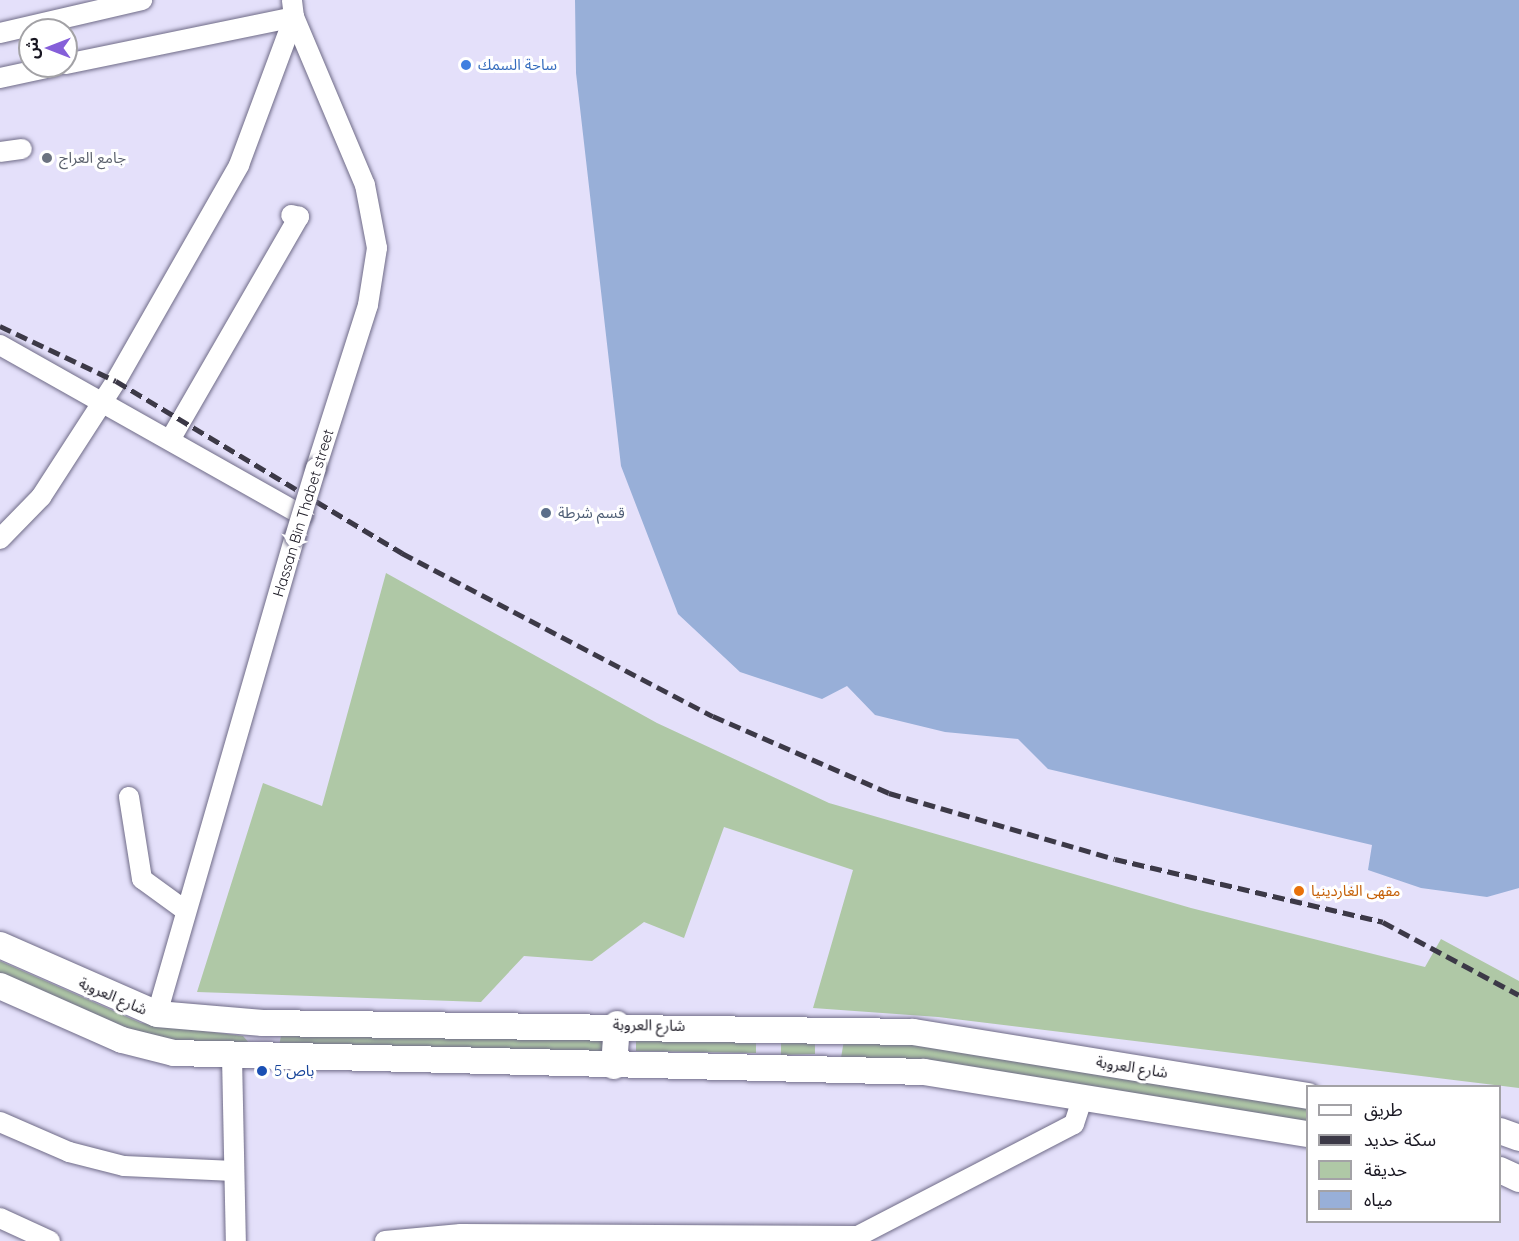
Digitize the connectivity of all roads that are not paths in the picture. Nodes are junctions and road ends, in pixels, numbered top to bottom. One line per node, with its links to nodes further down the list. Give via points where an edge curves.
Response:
1 (142, 0): 3 (street)
2 (293, 9): 4 (street); 11 (street, via 240,165); 13 (street, Hassan Bin Thabet street, bridge, via 365,185 377,248 368,305)
3 (0, 33)
4 (78, 61)
5 (18, 74): 6 (street)
6 (0, 78)
7 (22, 149): 8 (street)
8 (0, 152)
9 (291, 215): 12 (street, via 299,217)
10 (0, 345): 11 (street)
11 (103, 403): 12 (street); 14 (street, via 41,497)
12 (170, 441): 13 (street)
13 (302, 515): 17 (street, Hassan Bin Thabet street, bridge)
14 (8, 519): 15 (street)
15 (0, 539)
16 (129, 796): 17 (street, via 142,879)
17 (186, 911): 20 (street, Hassan Bin Thabet street)
18 (0, 945): 20 (main road, شارع العروبة)
19 (0, 986): 24 (main road, via 122,1040 174,1053)
20 (157, 1014): 21 (main road, شارع العروبة)
21 (263, 1023): 22 (main road, شارع العروبة); 25 (main road)
22 (617, 1024): 23 (main road, شارع العروبة); 26 (main road)
23 (827, 1030): 27 (main road); 29 (main road, شارع العروبة, via 913,1032)
24 (232, 1057): 25 (main road); 36 (street)
25 (263, 1059): 26 (main road)
26 (614, 1066): 27 (main road)
27 (827, 1070): 28 (main road, via 924,1072)
28 (1083, 1096): 32 (main road); 41 (street, via 1074,1124 858,1236 461,1234)
29 (1306, 1096)
30 (0, 1122): 36 (street, via 69,1152 124,1166)
31 (1501, 1131): 33 (main road)
32 (1306, 1134)
33 (1519, 1139): 34 (main road)
34 (1501, 1140)
35 (1501, 1170): 37 (main road)
36 (234, 1172): 40 (street)
37 (1519, 1179)
38 (0, 1218): 39 (street)
39 (50, 1241)
40 (236, 1241)
41 (385, 1241)

